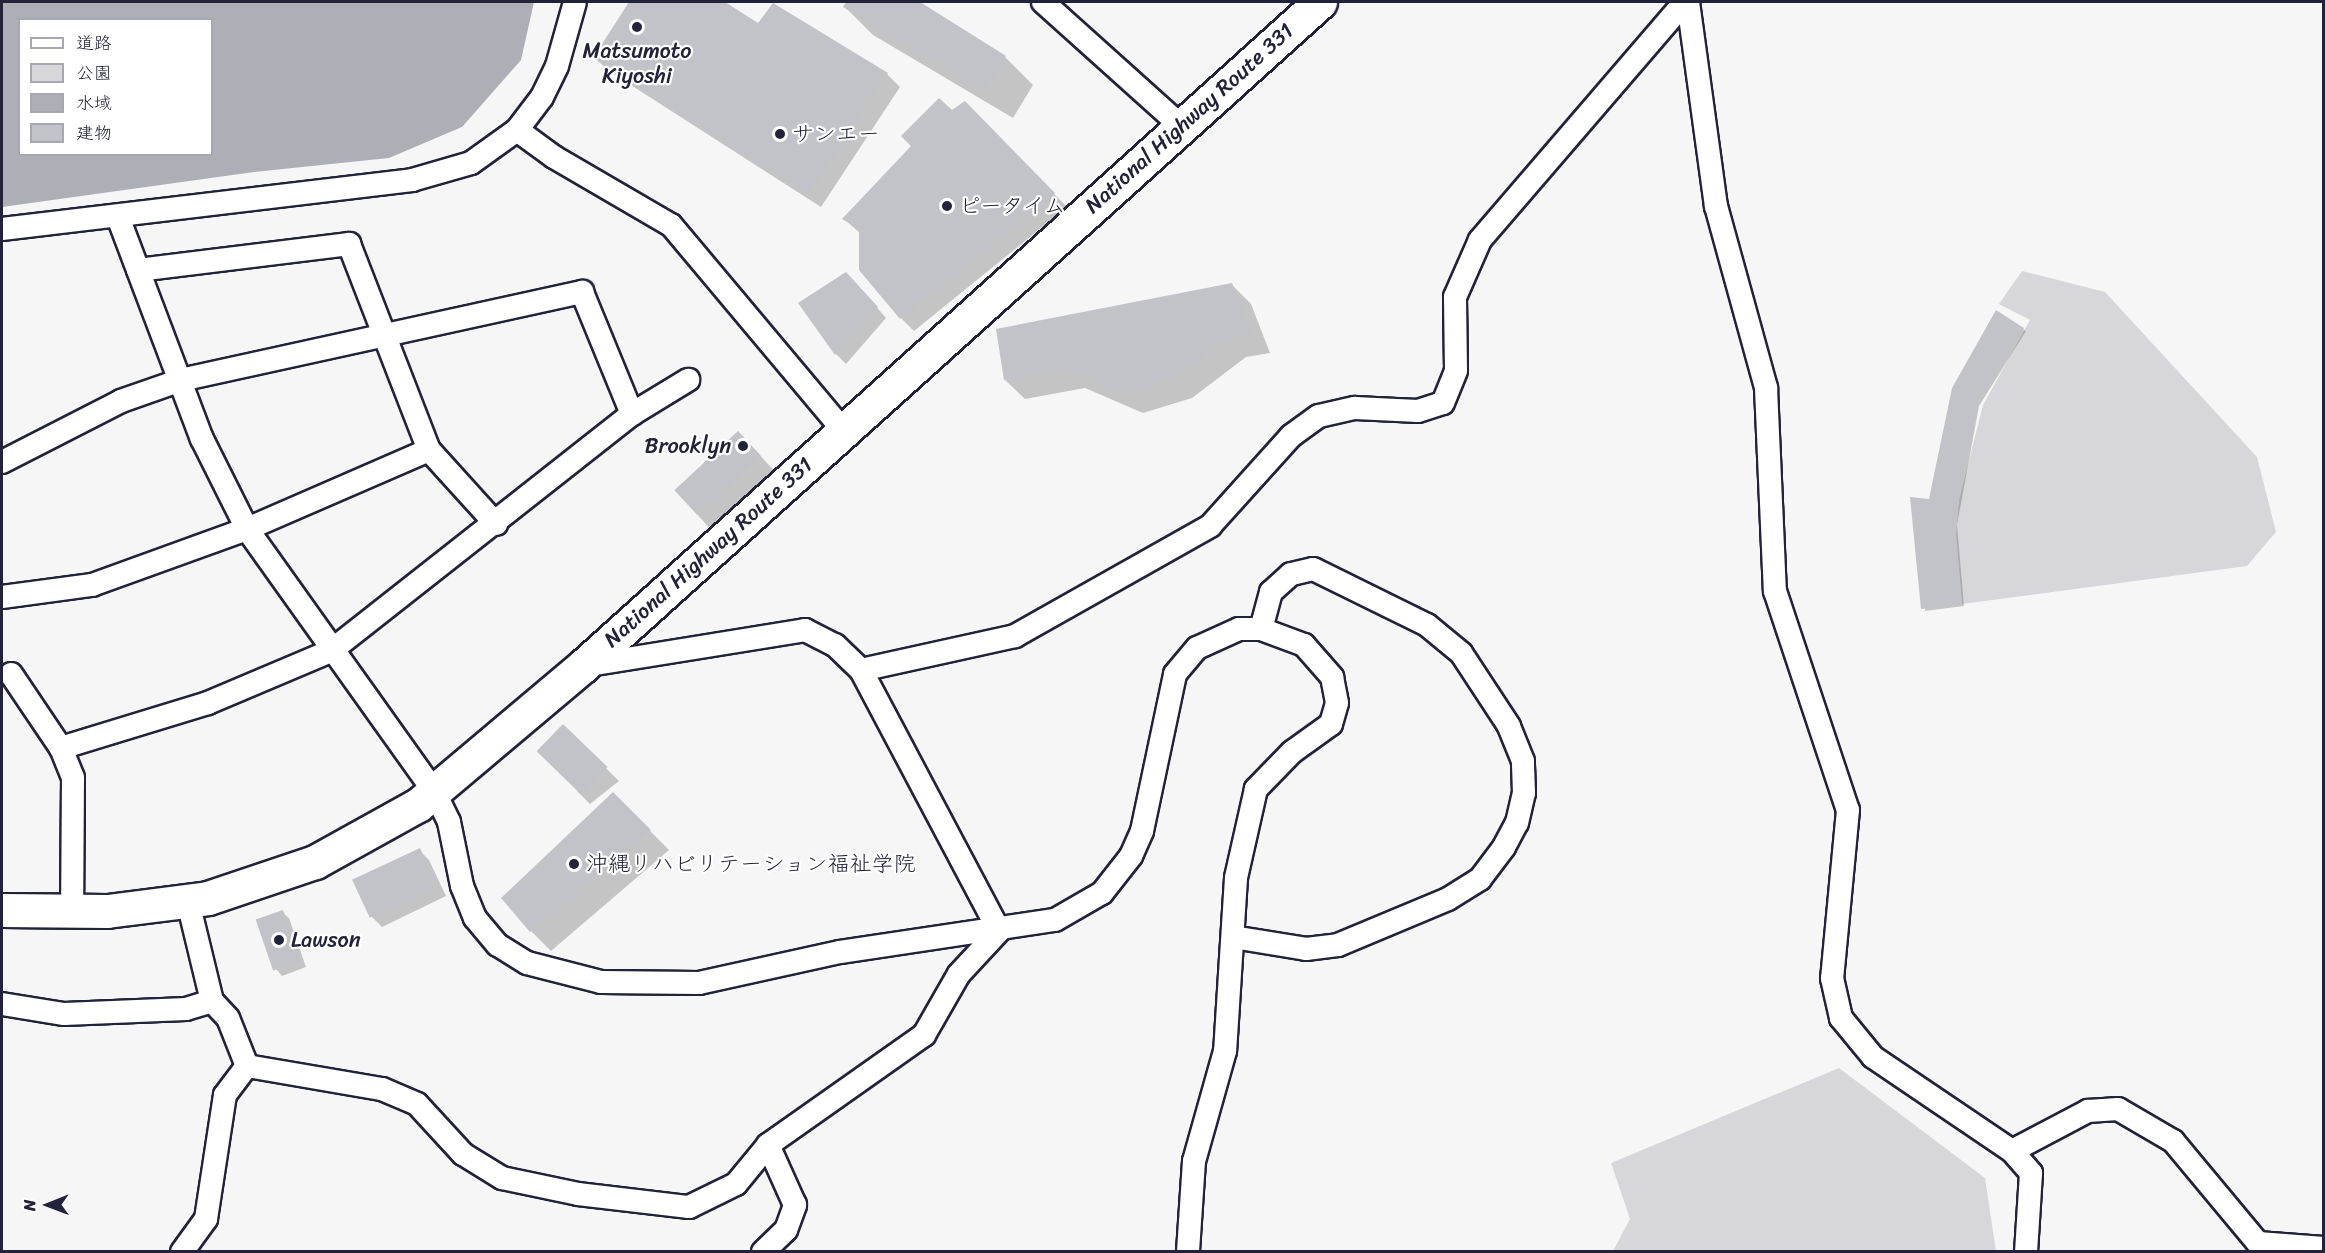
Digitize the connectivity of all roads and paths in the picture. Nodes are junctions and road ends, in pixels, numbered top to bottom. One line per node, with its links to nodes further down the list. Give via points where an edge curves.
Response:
1 (574, 2): 6 (street, via 557,66 542,97)
2 (1043, 2): 5 (street)
3 (1320, 2): 5 (highway, National Highway Route 331)
4 (1687, 2): 23 (street, via 1480,240 1455,297 1456,370 1443,403 1418,411 1355,408 1319,416 1291,436 1210,526 1015,636); 36 (street, via 1716,206 1766,388 1775,591 1848,810 1832,978 1841,1018 1873,1057)
5 (1181, 126): 14 (highway, National Highway Route 331)
6 (517, 130): 7 (street, via 471,163 439,175); 14 (street, via 554,157 671,225)
7 (118, 217): 8 (street); 9 (street)
8 (2, 229)
9 (138, 270): 10 (street, via 349,244); 11 (street)
10 (388, 335): 11 (street); 13 (street, via 582,292); 15 (street)
11 (181, 380): 16 (street, via 121,401); 18 (street, via 202,439)
12 (688, 380): 13 (street)
13 (632, 414): 17 (street)
14 (842, 429): 22 (highway, National Highway Route 331)
15 (429, 450): 17 (street); 18 (street)
16 (2, 462)
17 (496, 524): 21 (street)
18 (247, 529): 19 (street, via 92,585); 21 (street)
19 (2, 597)
20 (1261, 629): 30 (street, via 1239,629 1197,648 1176,674 1142,831 1118,876 1077,911 1055,920); 31 (street, via 1304,645 1332,677 1337,703 1330,724 1292,752 1256,789 1236,878); 31 (street, via 1272,592 1291,574 1313,569 1427,626 1461,653 1509,726 1523,761 1524,793 1504,847 1480,879 1448,899 1338,945 1306,949)
21 (331, 651): 25 (street, via 208,703); 26 (street)
22 (583, 666): 23 (street, via 805,630 835,645); 26 (highway, National Highway Route 331)
23 (861, 670): 30 (street)
24 (11, 674): 25 (street)
25 (61, 748): 29 (street, via 73,778)
26 (435, 793): 27 (highway, National Highway Route 331, via 365,838 315,862); 30 (street, via 449,822 468,903 483,929 518,959 576,977 627,985 699,983 840,952)
27 (188, 902): 29 (highway, National Highway Route 331); 32 (street)
28 (2, 910): 29 (highway, National Highway Route 331)
29 (72, 912)
30 (999, 931): 35 (street, via 958,974 924,1035)
31 (1233, 937): 40 (street, via 1225,1051 1194,1161)
32 (212, 1001): 33 (street, via 186,1009 64,1014); 34 (street, via 228,1018)
33 (2, 1004)
34 (247, 1066): 35 (street, via 382,1089 417,1104 463,1154 502,1178 578,1194 689,1207 736,1184); 38 (street, via 225,1095 206,1219)
35 (768, 1145): 39 (street, via 795,1205 786,1230)
36 (2012, 1152): 37 (street, via 2088,1111 2118,1108 2173,1141 2258,1243); 41 (street, via 2031,1173)
37 (2324, 1248)
38 (182, 1251)
39 (763, 1251)
40 (1188, 1251)
41 (2026, 1251)

